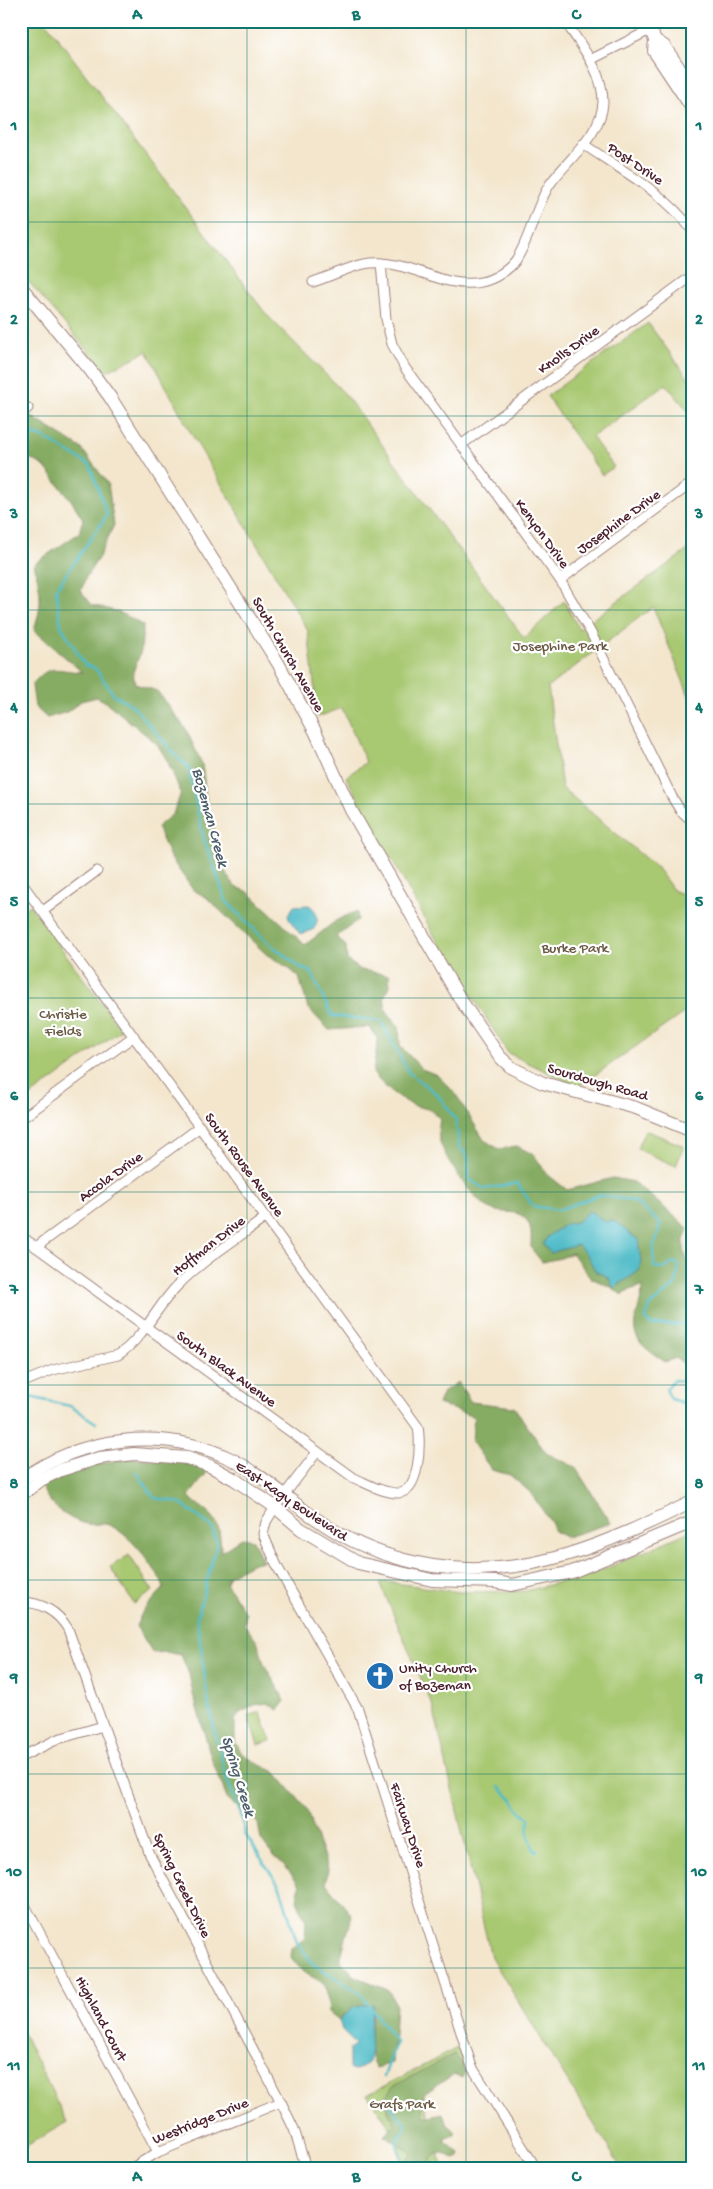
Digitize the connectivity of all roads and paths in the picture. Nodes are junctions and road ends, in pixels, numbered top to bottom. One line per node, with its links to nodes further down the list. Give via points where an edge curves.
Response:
1 (565, 21): 3 (street)
2 (651, 30): 3 (street); 4 (main road); 5 (main road, via 654,52)
3 (590, 60): 6 (street, via 599,78 603,104 595,128)
4 (692, 87)
5 (692, 108)
6 (583, 144): 7 (street, Post Drive, via 660,196); 8 (street, via 549,185 515,261 493,278 463,284)
7 (692, 230)
8 (381, 263): 10 (street, via 346,268); 12 (street, Kenyon Drive, via 386,319 392,344 405,368)
9 (692, 276): 12 (street, Knolls Drive)
10 (313, 282)
11 (21, 286): 20 (main road, South Church Avenue, via 105,390 230,586 296,694 351,810 432,953)
12 (461, 445): 14 (street, Kenyon Drive)
13 (692, 483): 14 (street, Josephine Drive)
14 (560, 580): 15 (street, Kenyon Drive, via 591,633 672,797)
15 (692, 821)
16 (97, 871): 18 (street)
17 (21, 882): 18 (street, South Rouse Avenue)
18 (43, 911): 19 (street, South Rouse Avenue)
19 (134, 1036): 21 (street); 22 (street, South Rouse Avenue)
20 (499, 1056): 23 (main road, Sourdough Road, via 512,1068 543,1083 636,1108)
21 (21, 1119)
22 (200, 1127): 24 (street, South Rouse Avenue); 26 (street, Accola Drive)
23 (692, 1131)
24 (266, 1218): 27 (street, Hoffman Drive, via 178,1284); 30 (street, South Rouse Avenue, via 418,1428 420,1446)
25 (21, 1236): 26 (street, South Black Avenue)
26 (36, 1247): 27 (street, South Black Avenue)
27 (146, 1326): 28 (street, Hoffman Drive, via 136,1340 118,1354 53,1370); 29 (street, South Black Avenue)
28 (21, 1383)
29 (317, 1452): 30 (street, South Black Avenue, via 354,1478 389,1492 401,1493 409,1488); 33 (street, Fairway Drive)
30 (416, 1472)
31 (21, 1480): 33 (main road, East Kagy Boulevard, via 58,1458 85,1448 108,1442 146,1439 188,1444 228,1458)
32 (21, 1495): 35 (main road, East Kagy Boulevard, via 61,1470 99,1458 134,1454 187,1458 210,1466)
33 (285, 1496): 34 (main road, East Kagy Boulevard, via 314,1517 369,1548 432,1566 463,1569 526,1566 556,1559); 35 (street, Fairway Drive)
34 (692, 1502)
35 (275, 1507): 36 (main road, East Kagy Boulevard, via 301,1530 358,1563 432,1580 512,1585 572,1572); 45 (street, Fairway Drive, via 266,1522 264,1534 269,1550 358,1709 472,2067)
36 (692, 1522)
37 (21, 1602): 38 (street, Spring Creek Drive, via 38,1604 63,1621)
38 (104, 1726): 39 (street, via 58,1739); 41 (street, Spring Creek Drive, via 150,1855)
39 (21, 1756)
40 (21, 1898): 42 (street, Highland Court)
41 (281, 2102): 42 (street, Westridge Drive); 44 (street, Spring Creek Drive, via 294,2129)
42 (158, 2152): 43 (street, Westridge Drive)
43 (132, 2168)
44 (306, 2168)
45 (536, 2168)

